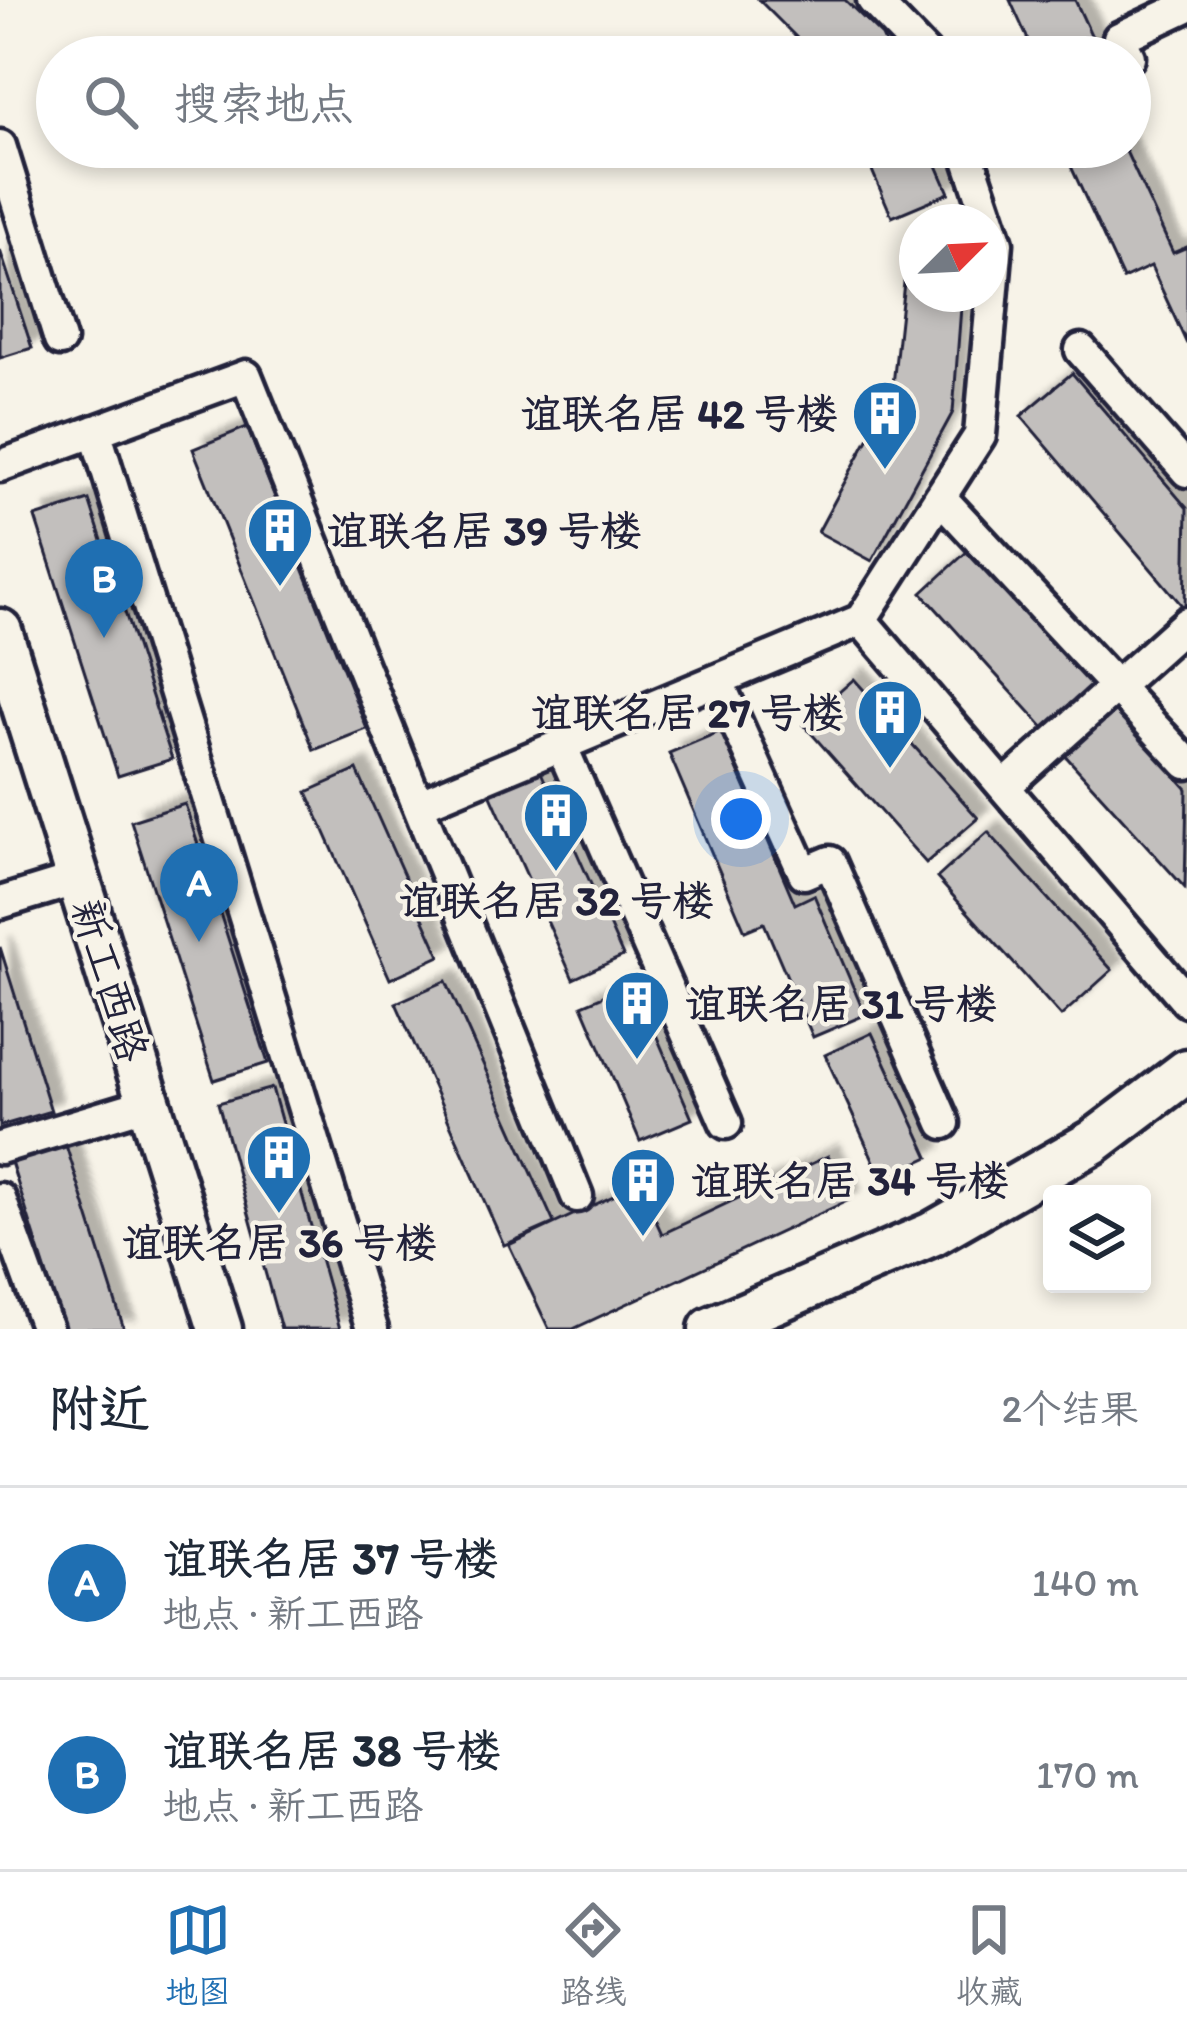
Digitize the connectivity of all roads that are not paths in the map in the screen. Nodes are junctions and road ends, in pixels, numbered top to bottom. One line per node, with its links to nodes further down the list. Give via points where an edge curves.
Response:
1 (873, 0): 3 (street)
2 (1187, 6): 4 (street)
3 (908, 36)
4 (1123, 36)
5 (0, 146): 7 (street)
6 (972, 168): 12 (street, via 997,243 980,435)
7 (60, 340)
8 (1081, 350): 11 (street)
9 (95, 431): 10 (street); 21 (street, via 247,376); 34 (street)
10 (0, 466)
11 (1186, 467)
12 (940, 497): 13 (street); 17 (street)
13 (861, 620): 16 (street); 20 (street)
14 (1187, 623): 17 (street)
15 (0, 631): 22 (main road, 新工西路)
16 (718, 680): 18 (street); 28 (street, via 804,873 830,862)
17 (1117, 686): 19 (street); 20 (street)
18 (561, 745): 21 (street); 27 (street)
19 (1187, 763)
20 (1004, 787): 24 (street)
21 (418, 805): 30 (street)
22 (78, 879): 23 (street); 26 (main road, 新工西路)
23 (0, 903)
24 (1187, 1001)
25 (1187, 1071): 35 (main road, via 1094,1142 932,1234)
26 (148, 1103): 29 (street); 33 (main road, 新工西路)
27 (726, 1123)
28 (944, 1123)
29 (0, 1148)
30 (577, 1196)
31 (0, 1199): 32 (street)
32 (46, 1329)
33 (220, 1329)
34 (373, 1329)
35 (711, 1329)

